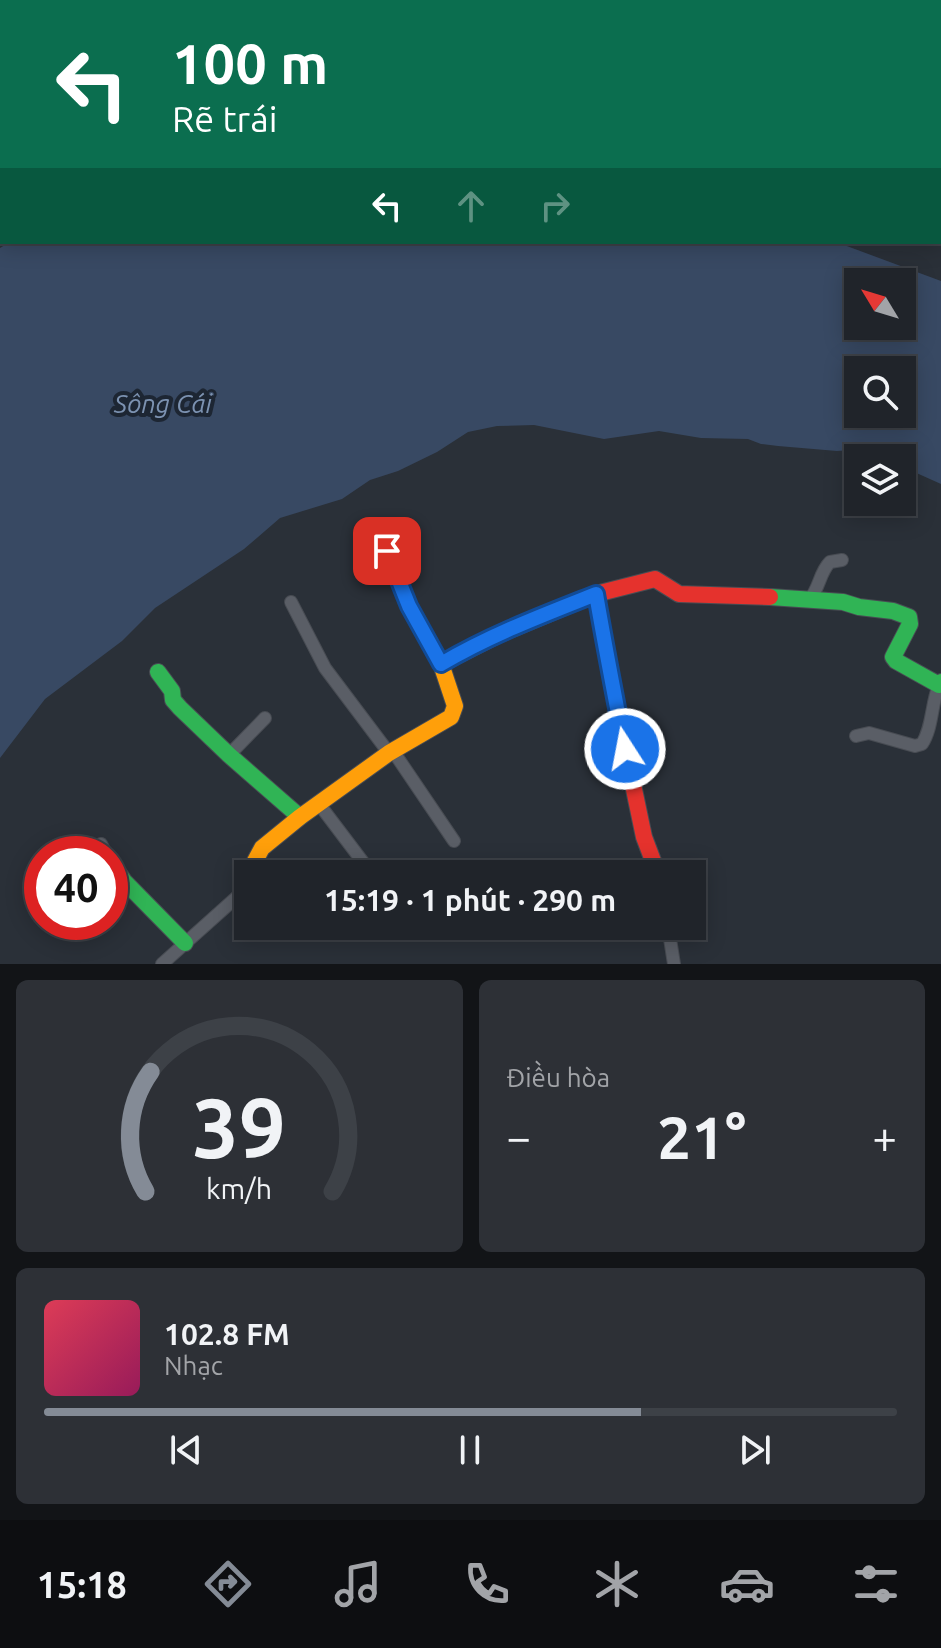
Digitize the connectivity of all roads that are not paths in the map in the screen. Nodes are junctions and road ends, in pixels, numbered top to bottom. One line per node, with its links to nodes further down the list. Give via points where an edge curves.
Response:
1 (393, 0): 2 (street)
2 (401, 0)
3 (387, 551): 8 (street)
4 (842, 560): 6 (street, via 825,567)
5 (596, 594): 6 (street, via 655,579 679,594); 8 (street, via 519,624); 20 (street, via 610,680)
6 (809, 600): 10 (street, via 898,610 909,617 893,657)
7 (291, 602): 13 (street, via 325,668)
8 (441, 664): 13 (street, via 454,711 445,722)
9 (158, 672): 14 (street, via 173,700)
10 (940, 684): 12 (street, via 922,744 869,733)
11 (265, 718): 14 (street)
12 (856, 736)
13 (391, 752): 15 (street); 17 (street)
14 (229, 755): 16 (street)
15 (319, 804): 16 (street); 19 (street)
16 (300, 817): 18 (street, via 262,848)
17 (454, 841)
18 (256, 860)
19 (361, 860)
20 (652, 860)
21 (128, 885): 24 (street)
22 (234, 899): 24 (street)
23 (670, 940): 26 (street)
24 (185, 943): 25 (street)
25 (162, 964)
26 (674, 964)

